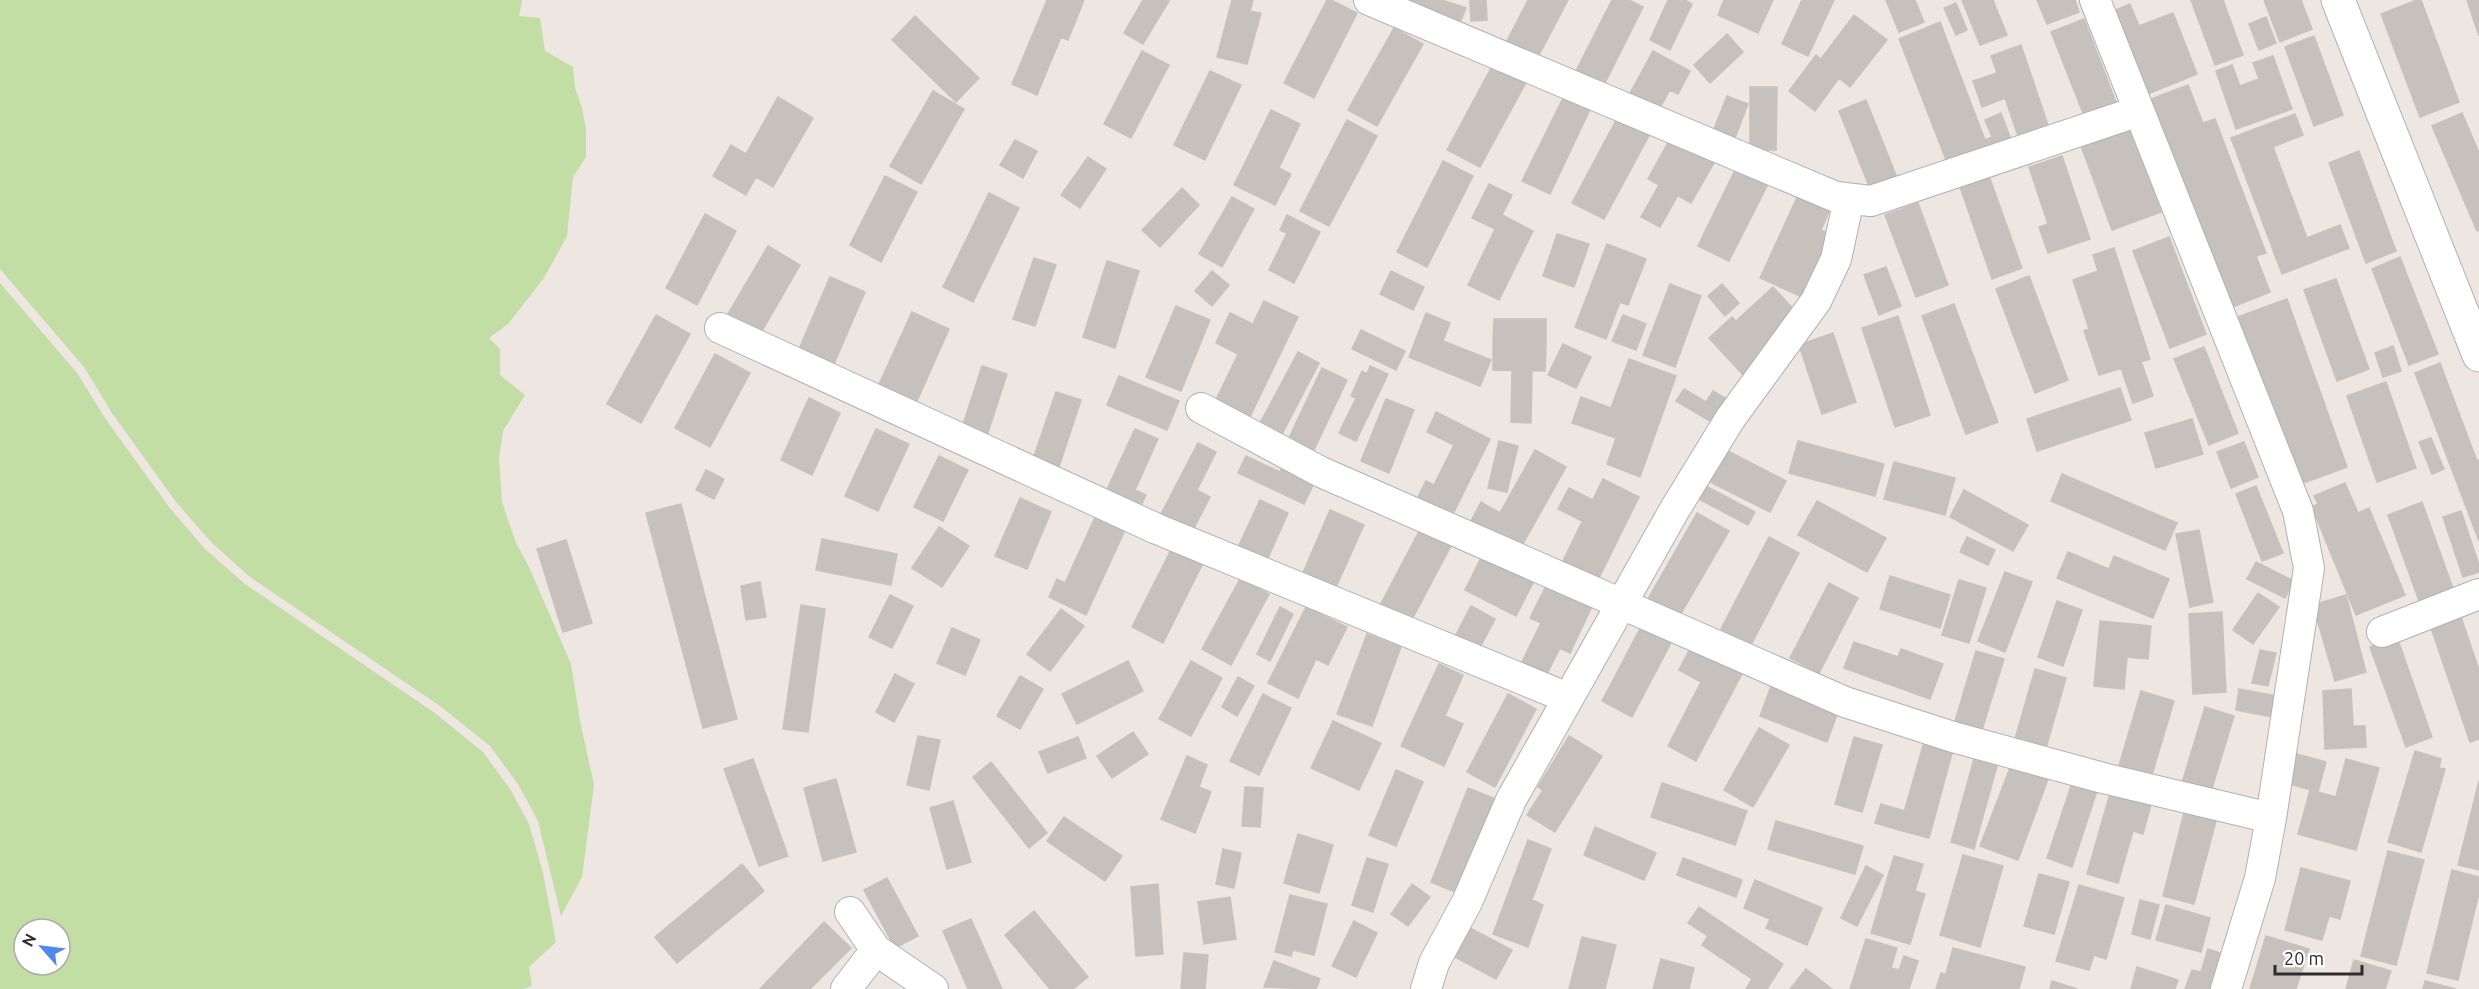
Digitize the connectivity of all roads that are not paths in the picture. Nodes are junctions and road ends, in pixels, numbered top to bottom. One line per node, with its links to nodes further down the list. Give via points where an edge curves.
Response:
1 (1369, 0): 5 (street, via 1836,197)
2 (2095, 0): 4 (street)
3 (2338, 0): 7 (street)
4 (2139, 111): 5 (street, via 1871,201); 13 (street, via 2298,512 2309,568)
5 (1849, 199): 10 (street, via 1836,259 1816,301 1730,419)
6 (720, 328): 12 (street, via 1157,529)
7 (2479, 355)
8 (1201, 408): 10 (street, via 1320,472)
9 (2479, 594): 11 (street)
10 (1622, 603): 12 (street); 13 (street, via 1845,702 2103,778)
11 (2382, 632)
12 (1568, 698): 18 (street, via 1511,800 1467,902 1434,963)
13 (2271, 818): 19 (street, via 2260,878)
14 (850, 912): 15 (street)
15 (876, 950): 16 (street); 17 (street)
16 (846, 989)
17 (933, 989)
18 (1426, 989)
19 (2226, 989)

